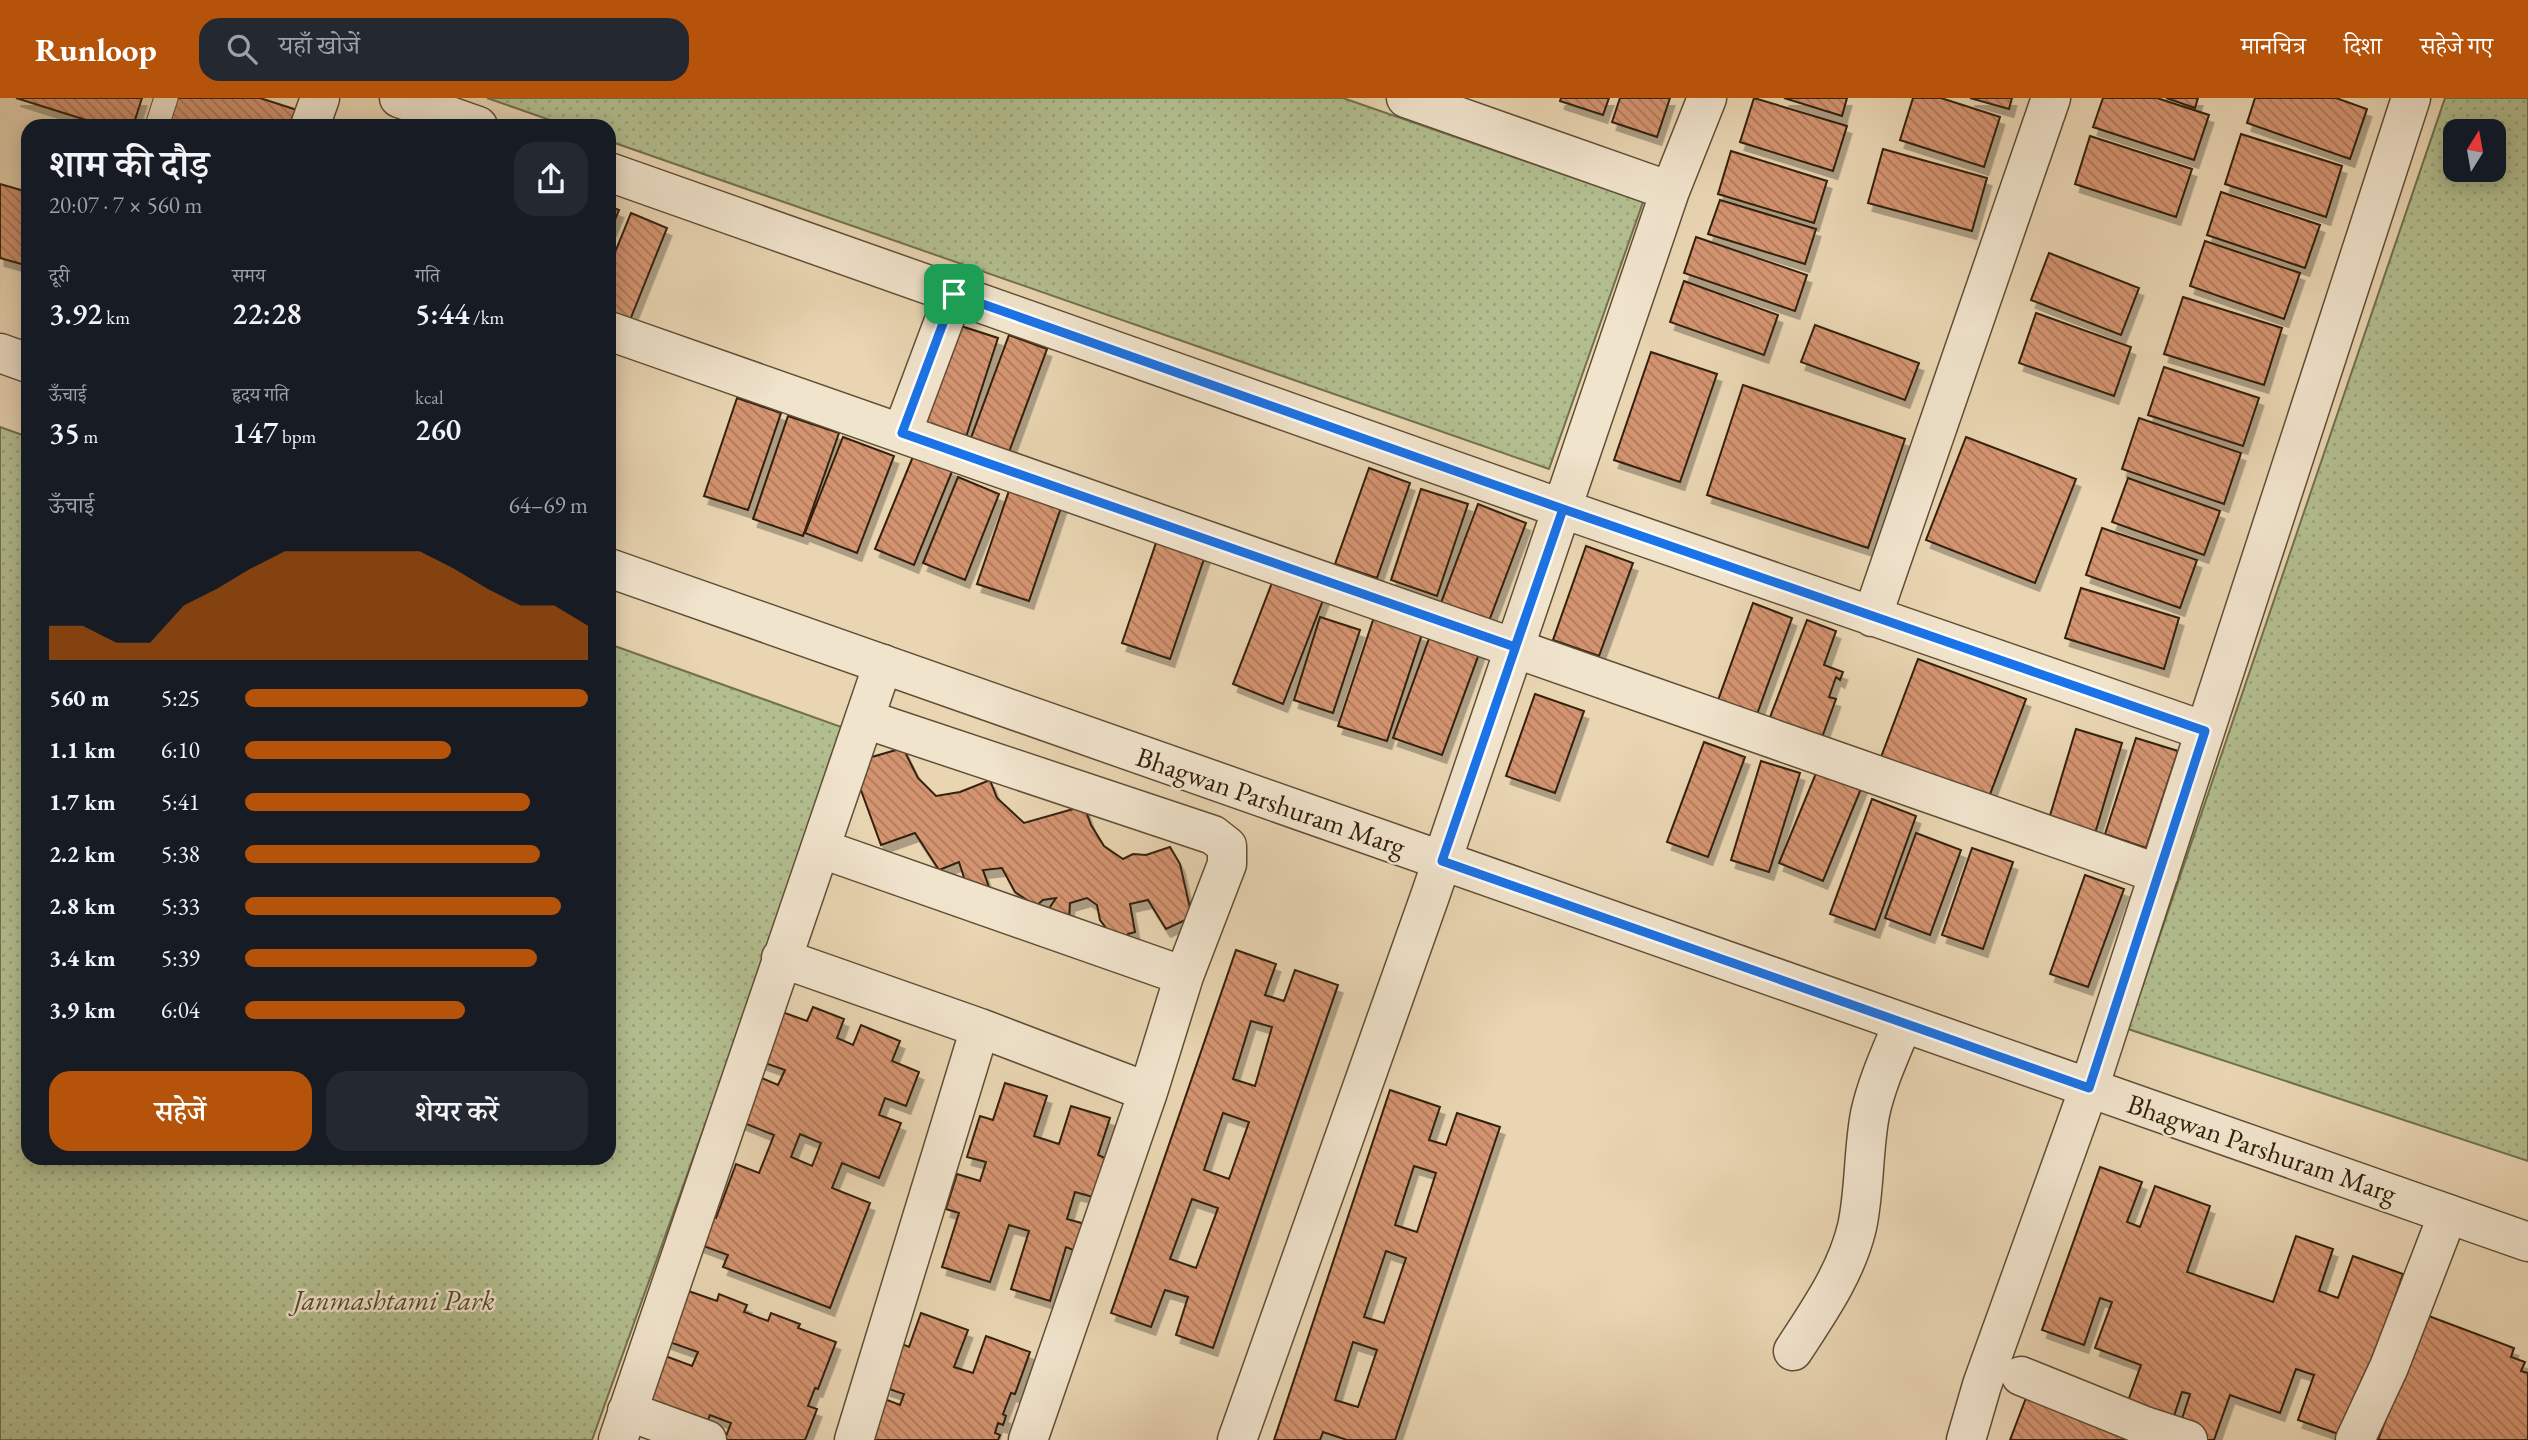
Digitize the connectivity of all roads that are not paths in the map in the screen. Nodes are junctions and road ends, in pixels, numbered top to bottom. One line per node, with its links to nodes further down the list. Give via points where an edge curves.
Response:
1 (166, 98): 8 (lane)
2 (320, 98): 9 (street)
3 (399, 98): 10 (street)
4 (1406, 98): 12 (street)
5 (1707, 98): 12 (street)
6 (2051, 98): 20 (street)
7 (2411, 98): 24 (street)
8 (159, 119)
9 (312, 119)
10 (458, 119)
11 (616, 174): 13 (street)
12 (1670, 191): 18 (street)
13 (954, 294): 17 (street); 18 (street)
14 (616, 333): 17 (street)
15 (0, 353): 16 (street)
16 (21, 360)
17 (902, 433): 21 (street)
18 (1563, 509): 20 (street); 21 (street)
19 (616, 570): 22 (street, Bhagwan Parshuram Marg)
20 (1872, 617): 24 (street)
21 (1515, 647): 26 (street); 27 (street)
22 (883, 664): 23 (street); 26 (street, Bhagwan Parshuram Marg)
23 (865, 719): 25 (street); 29 (street, via 1213,835 1227,846 1227,864)
24 (2205, 731): 27 (street)
25 (822, 849): 28 (street); 29 (street)
26 (1442, 861): 30 (street, Bhagwan Parshuram Marg); 42 (street)
27 (2159, 874): 32 (street)
28 (781, 958): 31 (street); 38 (street)
29 (1184, 976): 33 (street)
30 (1903, 1023): 32 (street, Bhagwan Parshuram Marg); 36 (street, via 1870,1114 1857,1226 1845,1262)
31 (980, 1028): 33 (street); 40 (street)
32 (2089, 1088): 34 (street, Bhagwan Parshuram Marg); 43 (street)
33 (1148, 1092): 41 (street)
34 (2448, 1214): 35 (street, Bhagwan Parshuram Marg); 45 (street, via 2389,1367)
35 (2528, 1242)
36 (1793, 1351)
37 (2021, 1376): 44 (street)
38 (623, 1426): 39 (street)
39 (707, 1440)
40 (854, 1440)
41 (1028, 1440)
42 (1237, 1440)
43 (1966, 1440)
44 (2188, 1440)
45 (2355, 1440)

